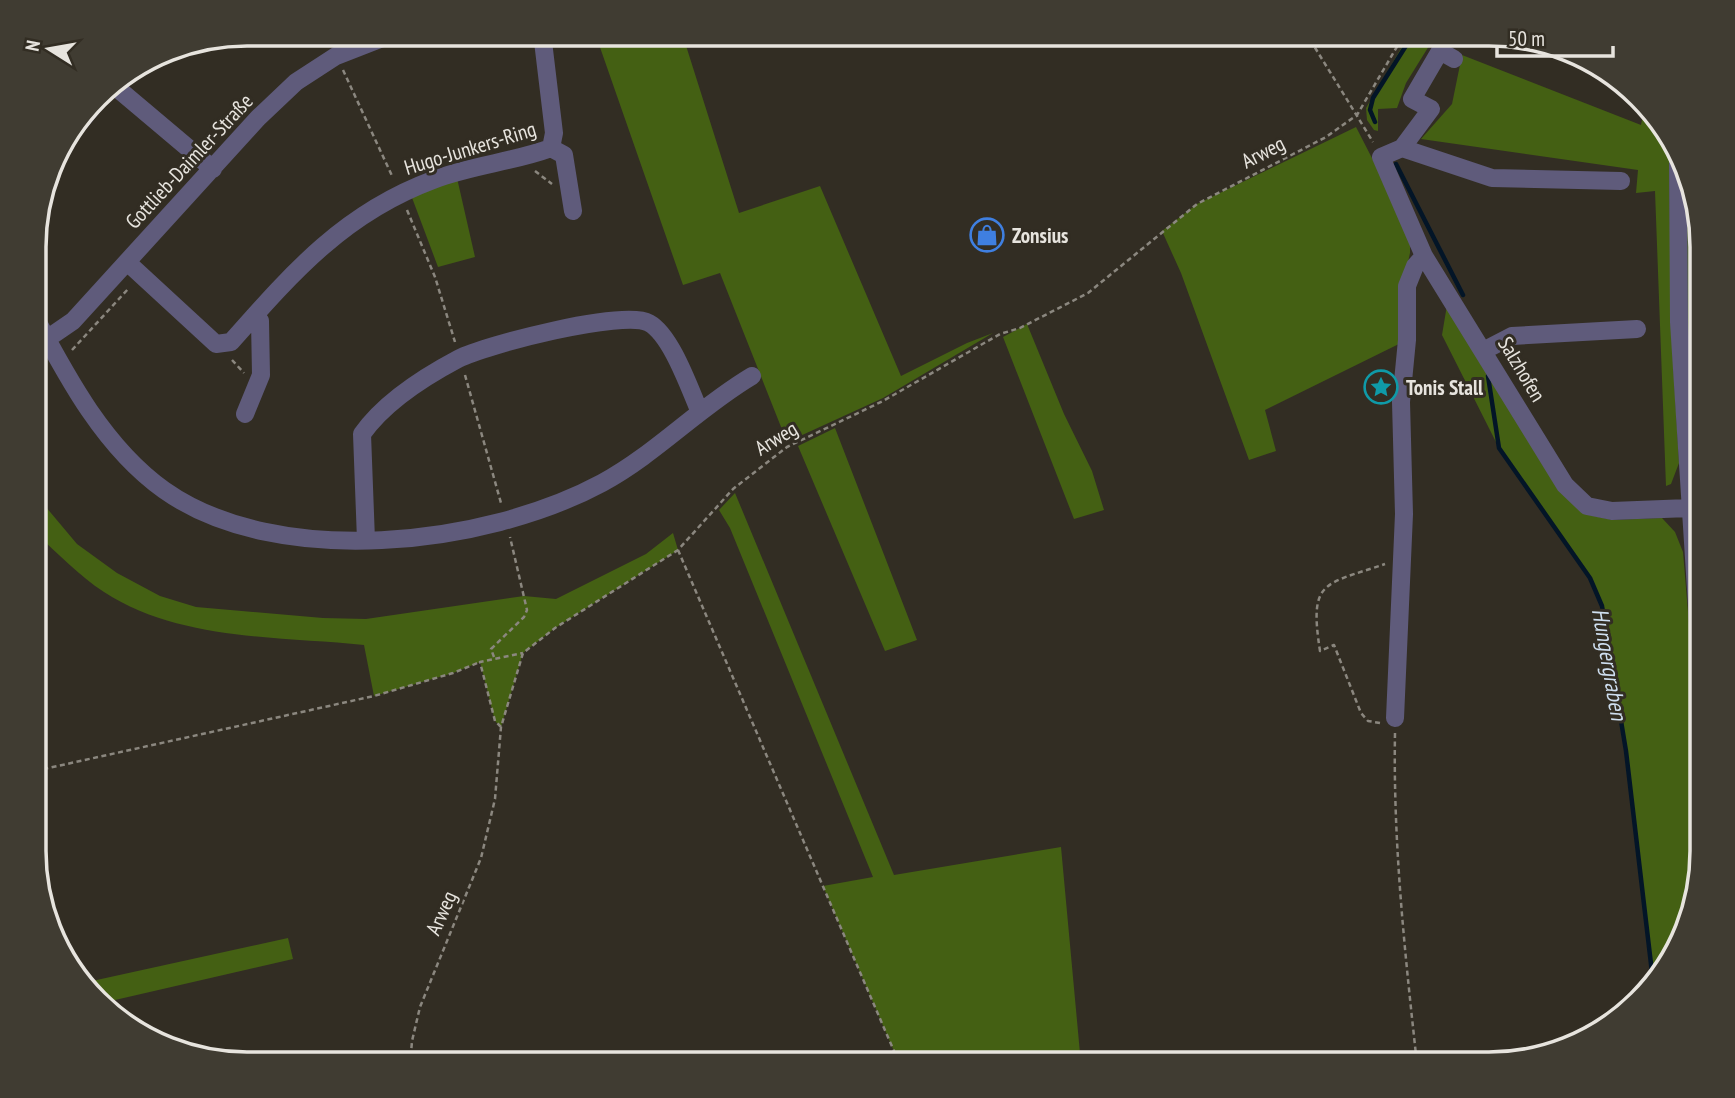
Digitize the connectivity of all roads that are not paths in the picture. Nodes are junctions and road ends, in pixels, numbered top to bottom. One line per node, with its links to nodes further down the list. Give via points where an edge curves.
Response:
1 (362, 46): 7 (street, Gottlieb-Daimler-Straße, via 336,56 296,82)
2 (544, 46): 5 (street, Hugo-Junkers-Ring, via 554,133)
3 (1454, 59): 6 (street, via 1440,51 1412,99 1430,109)
4 (121, 90): 7 (street)
5 (551, 148): 10 (street, via 564,155); 13 (street, Hugo-Junkers-Ring, via 432,180 355,219 292,272)
6 (1402, 148): 8 (street, via 1492,178); 11 (street, Salzhofen, via 1381,157)
7 (213, 169): 12 (street, Gottlieb-Daimler-Straße)
8 (1621, 181)
9 (1678, 182): 21 (street, via 1679,322)
10 (573, 211)
11 (1424, 256): 17 (street, Salzhofen); 23 (street, via 1407,286)
12 (127, 262): 13 (street, Hugo-Junkers-Ring, via 216,344 231,342); 15 (street, Gottlieb-Daimler-Straße, via 73,321)
13 (254, 316): 20 (street, via 260,321 261,375)
14 (1637, 329): 17 (street, via 1513,335)
15 (46, 339)
16 (46, 347): 22 (street, via 60,360 117,448 164,490 193,508 250,528 306,539)
17 (1485, 351): 21 (street, Salzhofen, via 1587,506 1612,511)
18 (752, 376): 19 (street)
19 (699, 410): 22 (street, via 652,451 598,485 506,520 456,532 409,540); 22 (street, via 660,331 648,322 615,320 547,332 460,358 390,405 362,434)
20 (245, 414)
21 (1689, 508)
22 (366, 540)
23 (1395, 718)

